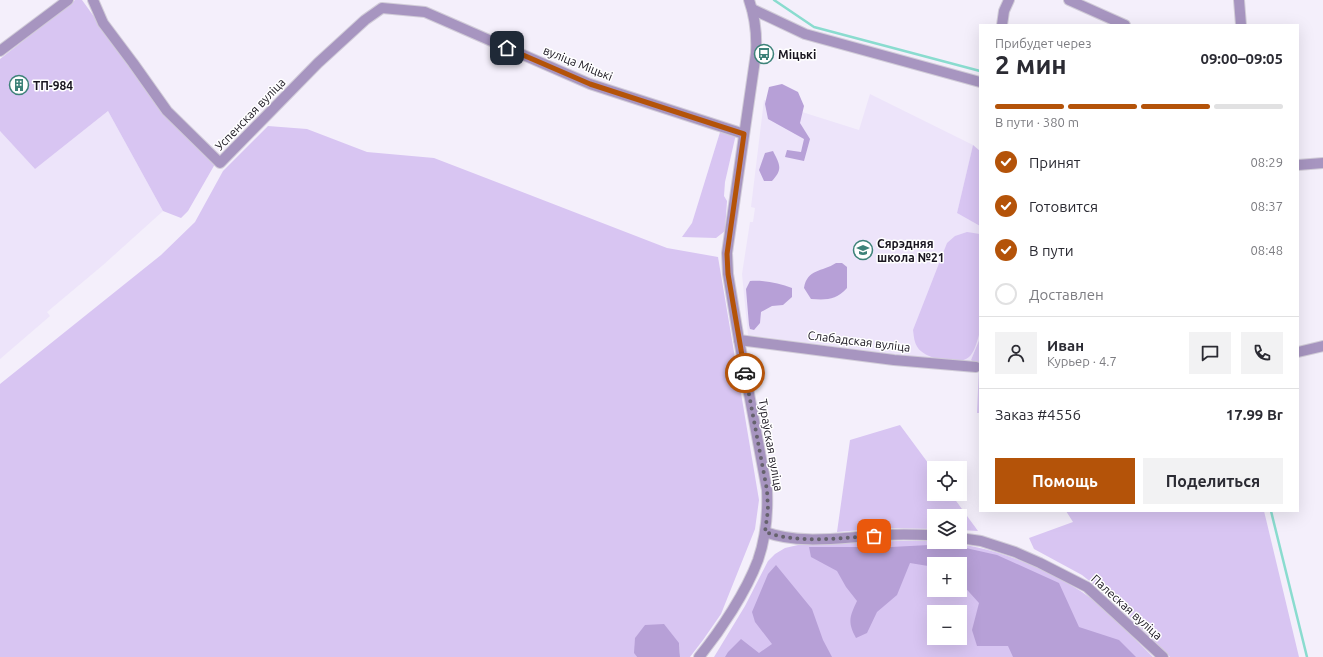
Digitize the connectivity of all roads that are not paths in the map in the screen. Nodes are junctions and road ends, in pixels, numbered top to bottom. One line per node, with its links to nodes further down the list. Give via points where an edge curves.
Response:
1 (68, 0): 11 (street)
2 (93, 0): 7 (street, Успенская вуліца, via 103,23 167,111 220,163 318,63)
3 (1009, 0): 8 (street)
4 (1070, 0): 9 (street)
5 (1239, 0): 10 (street)
6 (750, 5): 12 (street, via 805,34); 13 (street, Тураўская вуліца, via 756,53)
7 (382, 8): 13 (street, вуліца Міцькі, via 425,12 590,84)
8 (1002, 24)
9 (1123, 24)
10 (1241, 24)
11 (0, 51)
12 (979, 82)
13 (744, 134): 16 (street, Тураўская вуліца, via 727,254)
14 (1323, 163): 15 (street)
15 (1299, 165)
16 (739, 340): 19 (street, Слабадская вуліца, via 894,360); 20 (street, Тураўская вуліца, via 767,490)
17 (1323, 346): 18 (street)
18 (1299, 352)
19 (976, 366)
20 (765, 532): 21 (street, via 815,540); 23 (street, Тураўская вуліца, via 758,559 748,581 729,615)
21 (927, 535)
22 (967, 539): 24 (street, Палеская вуліца, via 1015,552 1087,587)
23 (699, 657)
24 (1163, 657)

